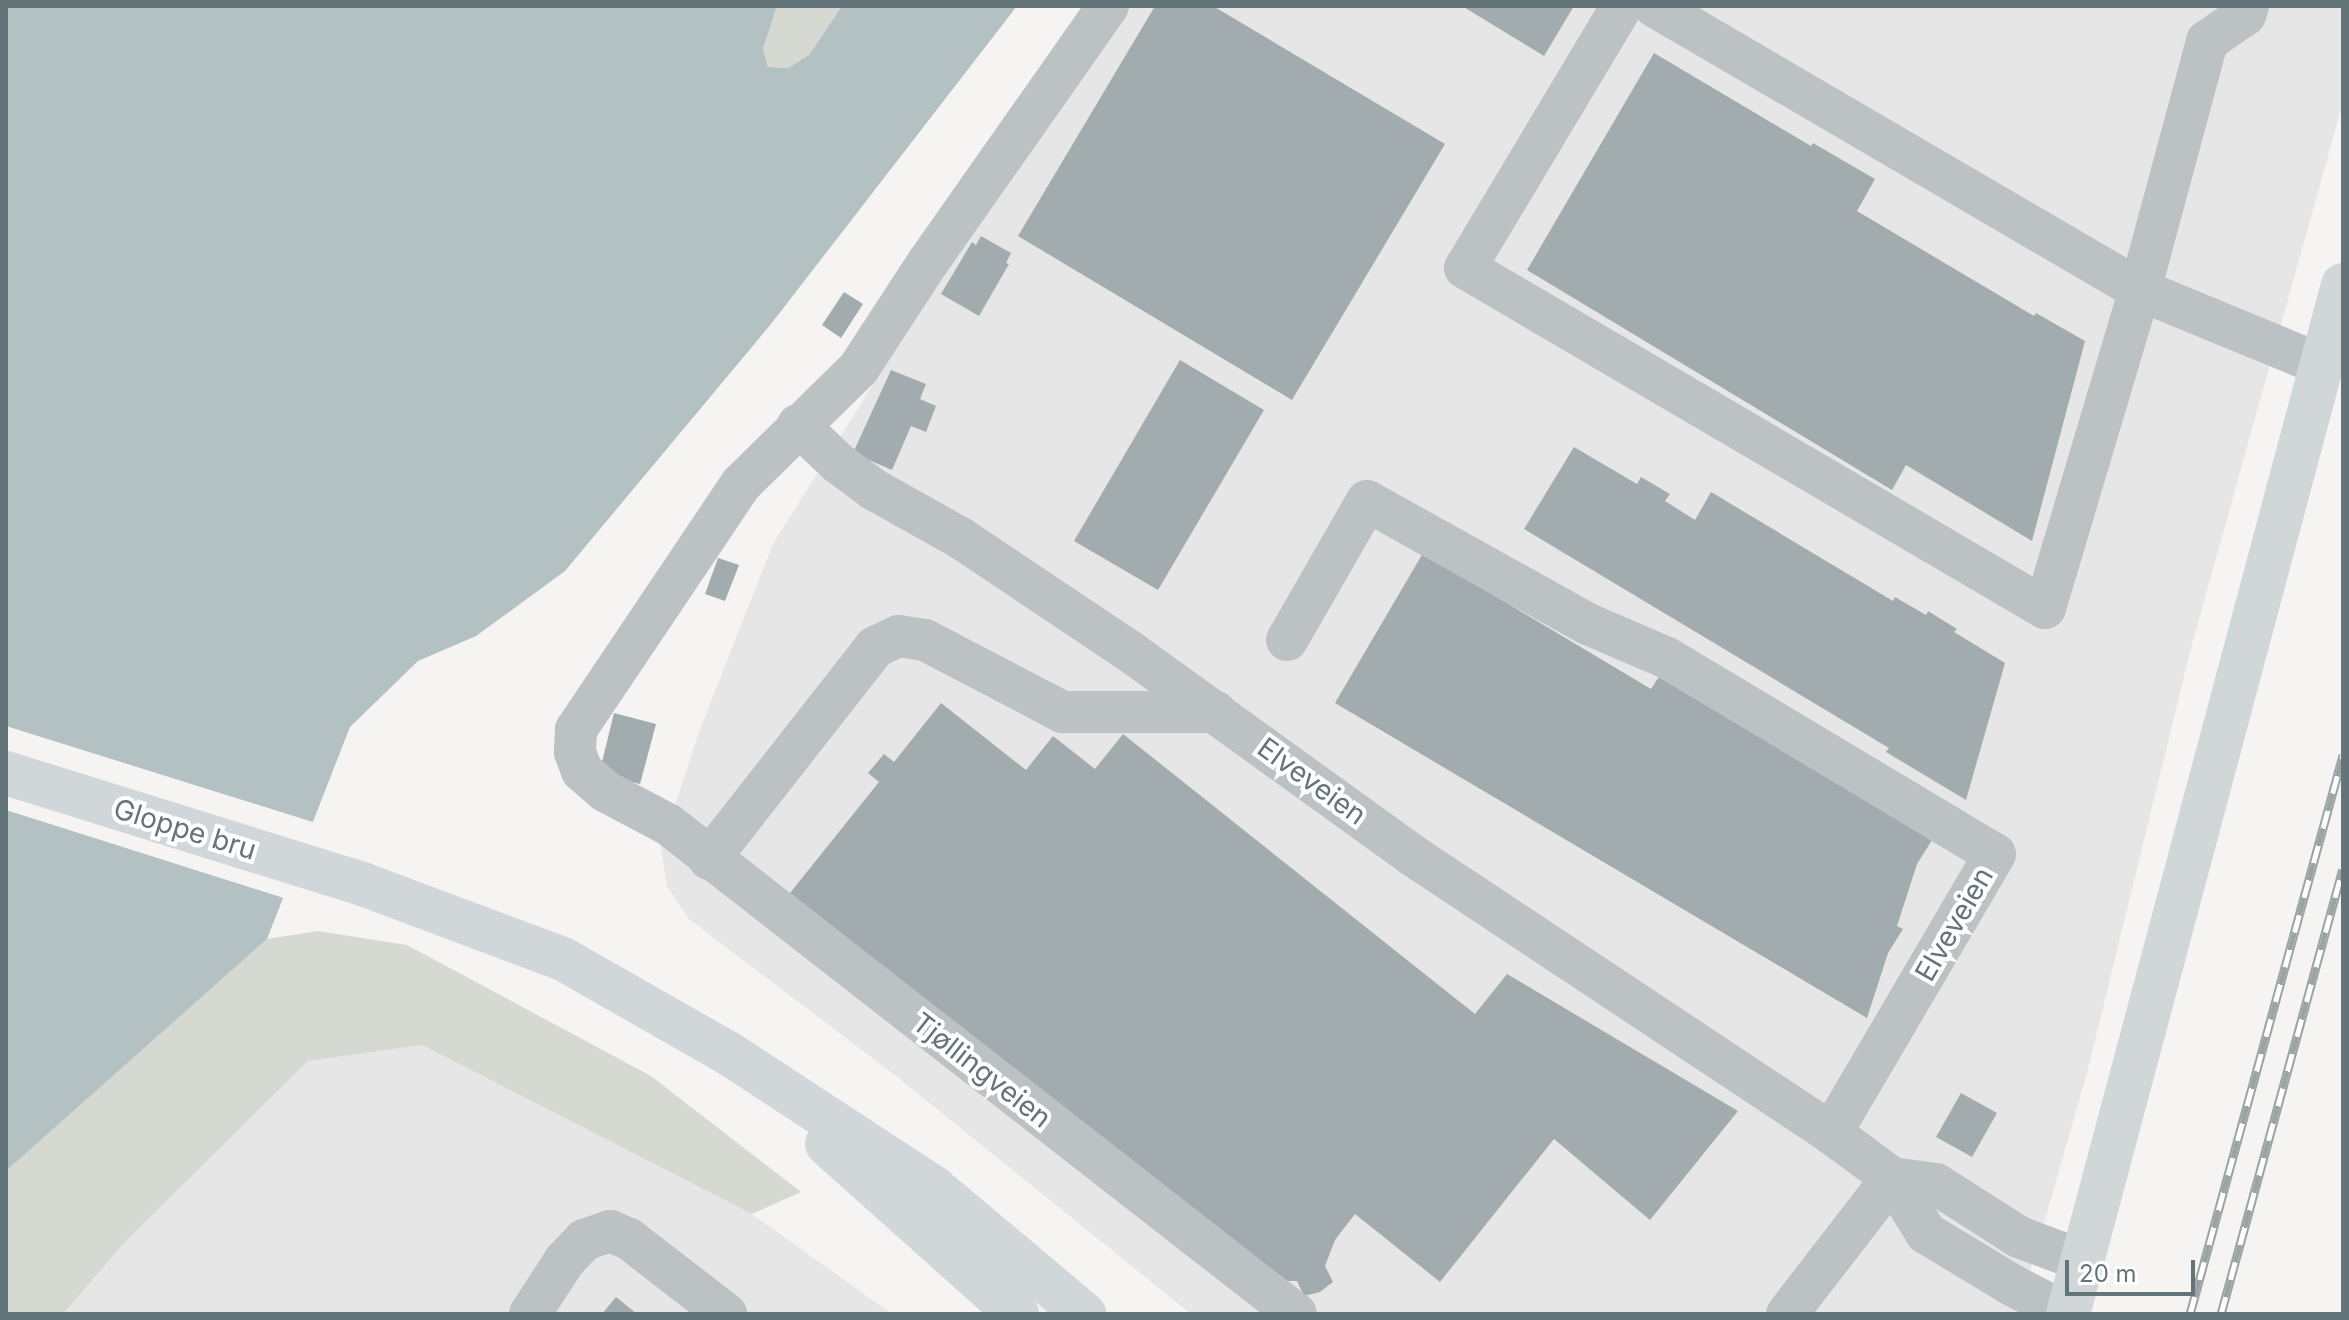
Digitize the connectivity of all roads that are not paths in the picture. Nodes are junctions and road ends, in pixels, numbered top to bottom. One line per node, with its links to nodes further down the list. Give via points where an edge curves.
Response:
1 (1108, 6): 8 (lane, Tjøllingveien, via 859,368)
2 (1622, 6): 6 (lane, via 1465,268 2045,608)
3 (1654, 6): 6 (lane)
4 (2248, 6): 6 (lane, via 2245,15 2207,41)
5 (2343, 285): 7 (main road)
6 (2140, 290): 7 (lane)
7 (2322, 365): 16 (main road)
8 (798, 425): 10 (lane, Elveveien, via 873,489 959,537); 12 (lane, Tjøllingveien, via 741,484 576,730 575,752 582,771 605,791 669,825)
9 (1287, 640): 14 (lane, Elveveien, via 1367,501 1588,624 1667,658 1995,854)
10 (1216, 712): 12 (lane, via 1063,712 925,640 899,636 875,647); 14 (lane, Elveveien, via 1412,855)
11 (6, 773): 13 (main road, Gloppe bru, via 365,885 563,959)
12 (709, 859): 21 (lane, Tjøllingveien)
13 (728, 1053): 19 (main road); 20 (main road, via 934,1188)
14 (1831, 1133): 15 (lane, Elveveien)
15 (1892, 1178): 16 (lane, via 1936,1184 2019,1237); 22 (lane); 23 (lane, via 1926,1233)
16 (2083, 1261): 23 (main road)
17 (530, 1314): 18 (lane, via 584,1240 610,1231 629,1239)
18 (726, 1314)
19 (1017, 1314)
20 (1084, 1314)
21 (1296, 1314)
22 (1787, 1314)
23 (2068, 1314)

